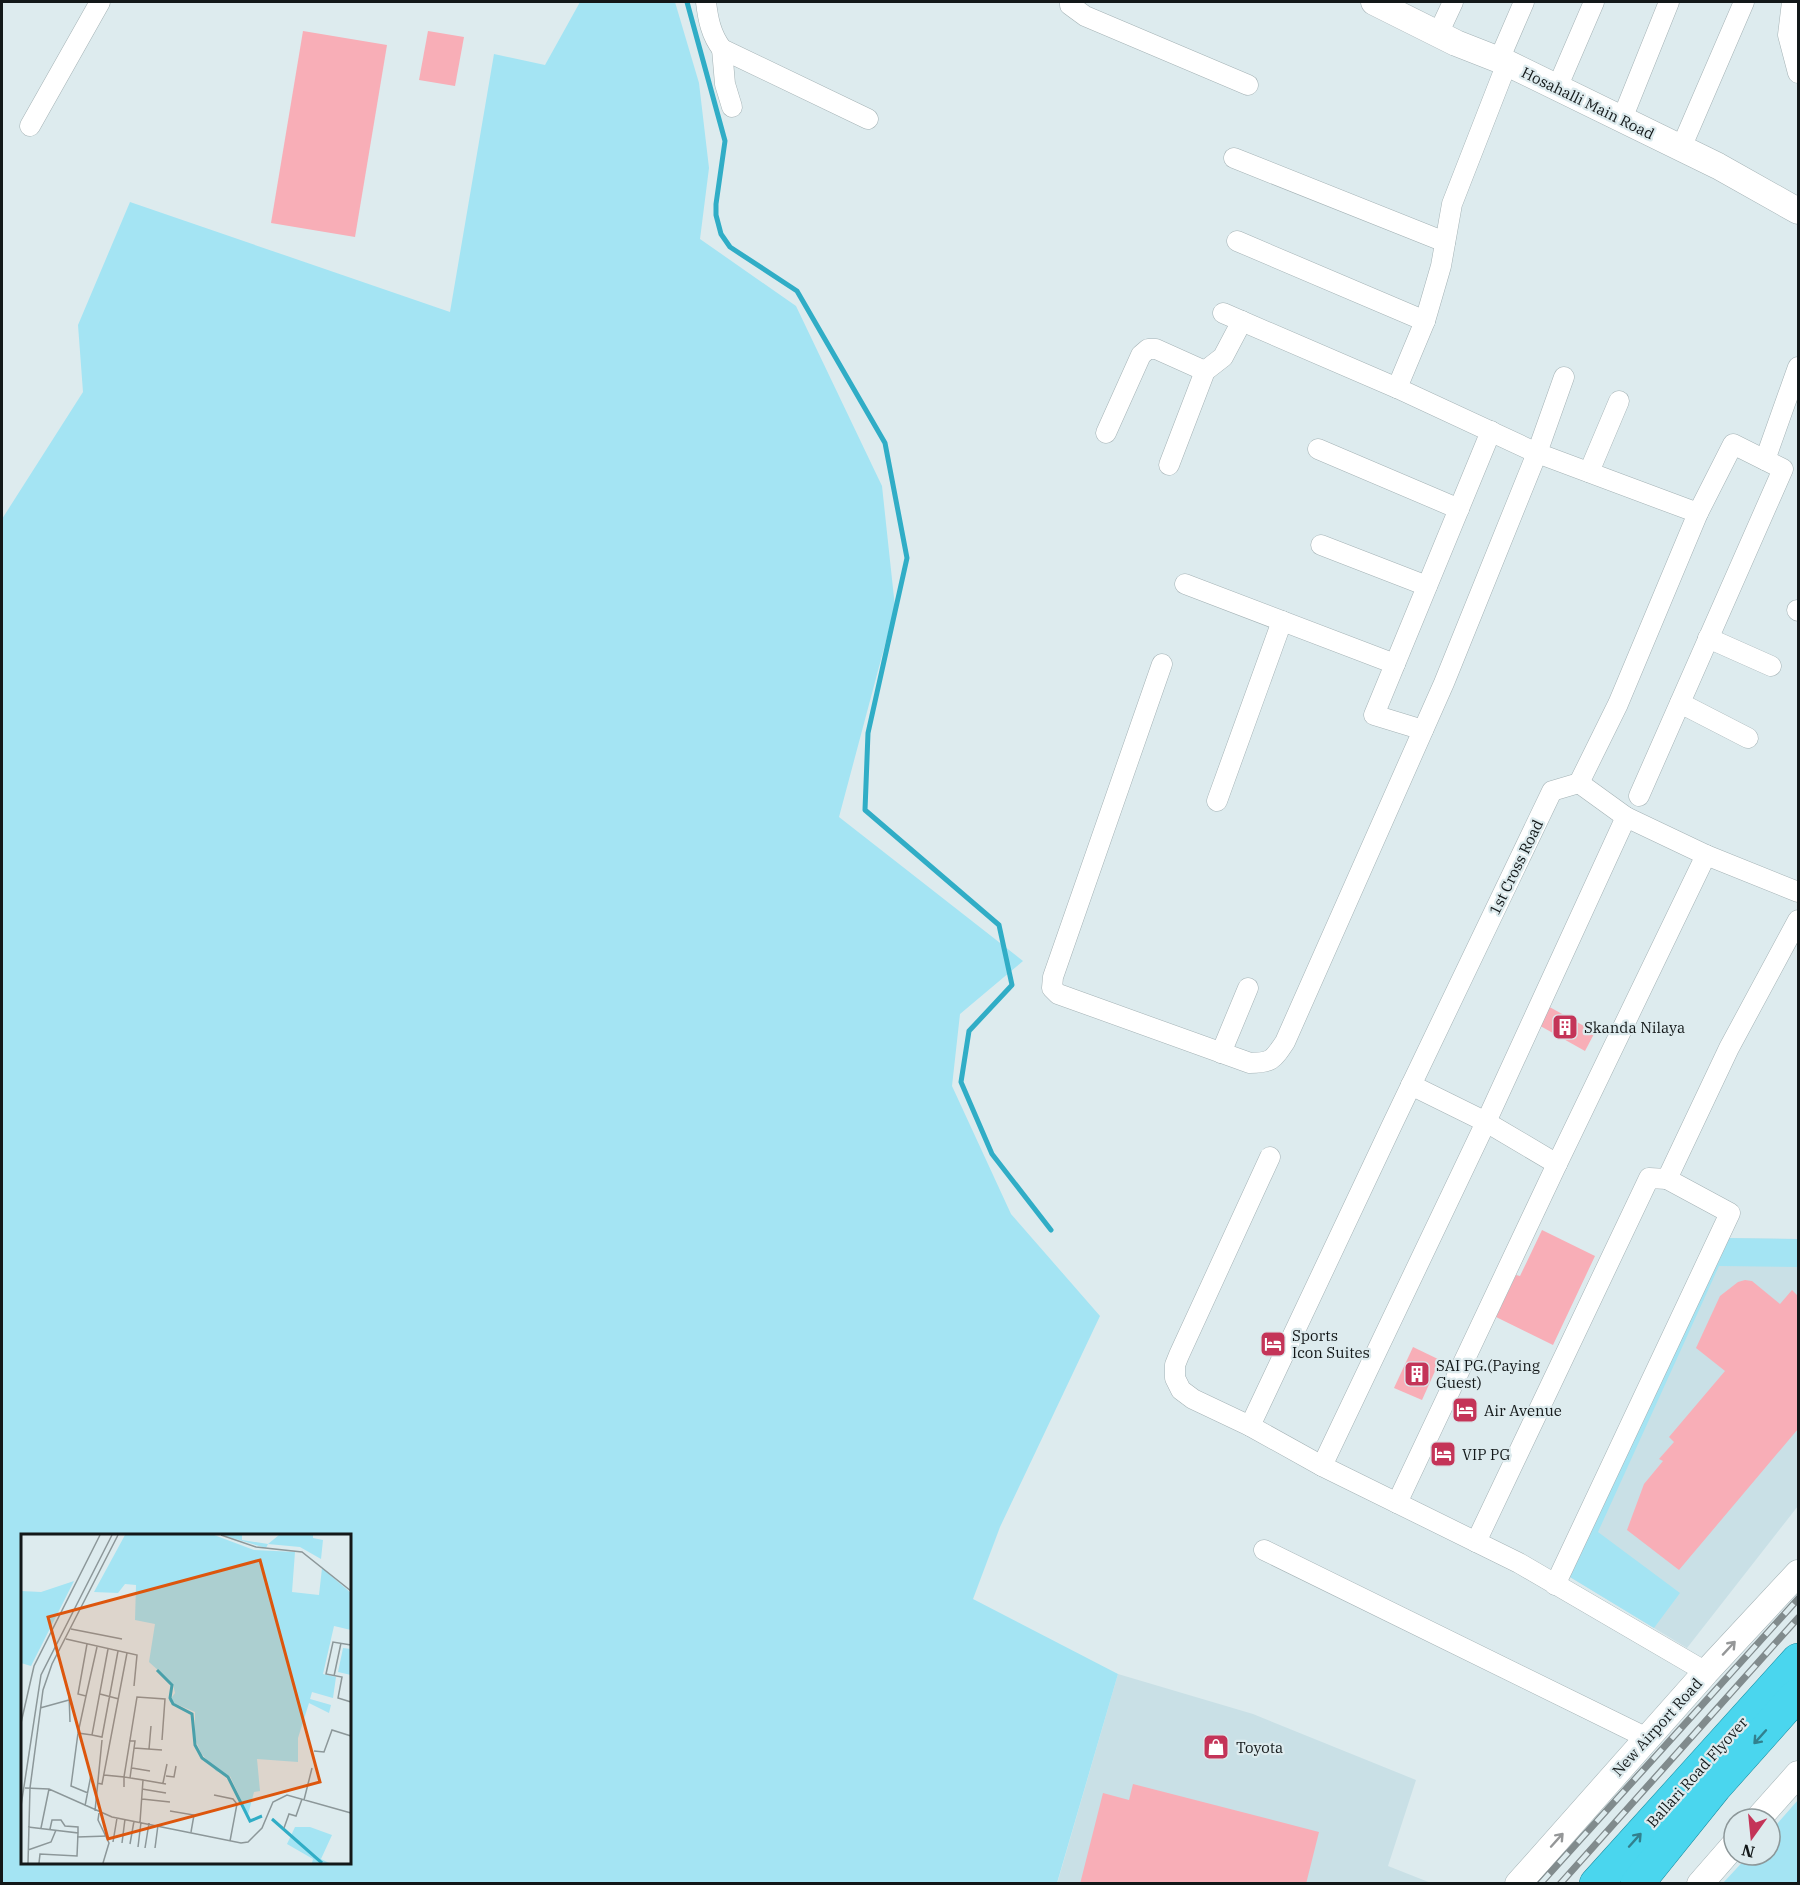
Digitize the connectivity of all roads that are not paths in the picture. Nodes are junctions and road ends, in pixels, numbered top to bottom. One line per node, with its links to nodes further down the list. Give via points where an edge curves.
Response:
1 (100, 2): 20 (street)
2 (706, 2): 12 (street, via 715,40)
3 (1070, 2): 15 (street, via 1085,16)
4 (1374, 2): 11 (street, Hosahalli Main Road)
5 (1453, 2): 11 (street)
6 (1524, 2): 13 (street)
7 (1594, 2): 16 (street)
8 (1669, 2): 19 (street)
9 (1744, 2): 21 (street)
10 (1793, 13): 14 (street, via 1788,35)
11 (1438, 34): 13 (street, Hosahalli Main Road)
12 (722, 49): 17 (street); 18 (street)
13 (1503, 62): 16 (street, Hosahalli Main Road); 25 (street, via 1452,204)
14 (1798, 73)
15 (1248, 85)
16 (1557, 88): 19 (street, Hosahalli Main Road)
17 (732, 107)
18 (868, 119)
19 (1622, 119): 21 (street, Hosahalli Main Road)
20 (30, 126)
21 (1681, 148): 23 (street, Hosahalli Main Road)
22 (1234, 158): 25 (street)
23 (1798, 212)
24 (1237, 241): 28 (street)
25 (1445, 242): 28 (street)
26 (1223, 313): 27 (street)
27 (1242, 321): 30 (street, via 1223,357); 32 (street)
28 (1425, 321): 32 (street)
29 (1798, 367): 38 (street)
30 (1205, 371): 35 (street, via 1148,349 1140,355); 39 (street)
31 (1564, 377): 37 (street)
32 (1397, 388): 34 (street)
33 (1619, 401): 40 (street)
34 (1491, 431): 37 (street); 41 (street)
35 (1106, 433)
36 (1318, 449): 41 (street)
37 (1537, 453): 40 (street); 52 (street)
38 (1765, 460): 42 (street, via 1733,444); 47 (street, via 1783,469)
39 (1169, 465)
40 (1589, 472): 42 (street)
41 (1459, 509): 45 (street)
42 (1698, 513): 54 (street, via 1618,704)
43 (1321, 545): 45 (street)
44 (1185, 584): 46 (street)
45 (1427, 586): 49 (street)
46 (1282, 621): 49 (street); 56 (street)
47 (1708, 638): 50 (street); 51 (street)
48 (1162, 664): 62 (street, via 1052,988 1058,994)
49 (1395, 664): 52 (street, via 1374,716)
50 (1772, 666)
51 (1680, 703): 53 (street); 55 (street)
52 (1423, 730): 62 (street, via 1276,1056 1267,1063 1250,1063)
53 (1748, 738)
54 (1579, 783): 57 (street); 63 (street, 1st Cross Road, via 1552,791)
55 (1639, 796)
56 (1217, 801)
57 (1626, 817): 58 (street); 64 (street)
58 (1706, 855): 59 (street); 66 (street)
59 (1798, 892)
60 (1798, 920): 67 (street, via 1729,1048)
61 (1248, 988): 62 (street)
62 (1221, 1053)
63 (1411, 1085): 64 (street); 68 (street, 1st Cross Road)
64 (1486, 1122): 66 (street); 69 (street)
65 (1270, 1157): 68 (street, via 1175,1365 1175,1378 1181,1390)
66 (1557, 1164): 70 (street)
67 (1667, 1179): 71 (street, via 1649,1178); 74 (street, via 1730,1213)
68 (1250, 1426): 69 (street)
69 (1322, 1466): 70 (street)
70 (1397, 1503): 71 (street)
71 (1476, 1542): 74 (street)
72 (1264, 1550): 78 (street)
73 (1798, 1574): 76 (street, New Airport Road, one-way to 73)
74 (1555, 1585): 76 (street)
75 (1798, 1660): 83 (highway, Ballari Road Flyover, one-way to 75)
76 (1706, 1672): 78 (street, New Airport Road)
77 (1798, 1694): 84 (highway, Ballari Road Flyover, one-way to 84, via 1715,1787)
78 (1647, 1738): 82 (street, New Airport Road, one-way to 78)
79 (1798, 1774): 80 (street)
80 (1769, 1807)
81 (1722, 1859): 85 (street)
82 (1518, 1884)
83 (1596, 1884)
84 (1637, 1884)
85 (1700, 1884)

